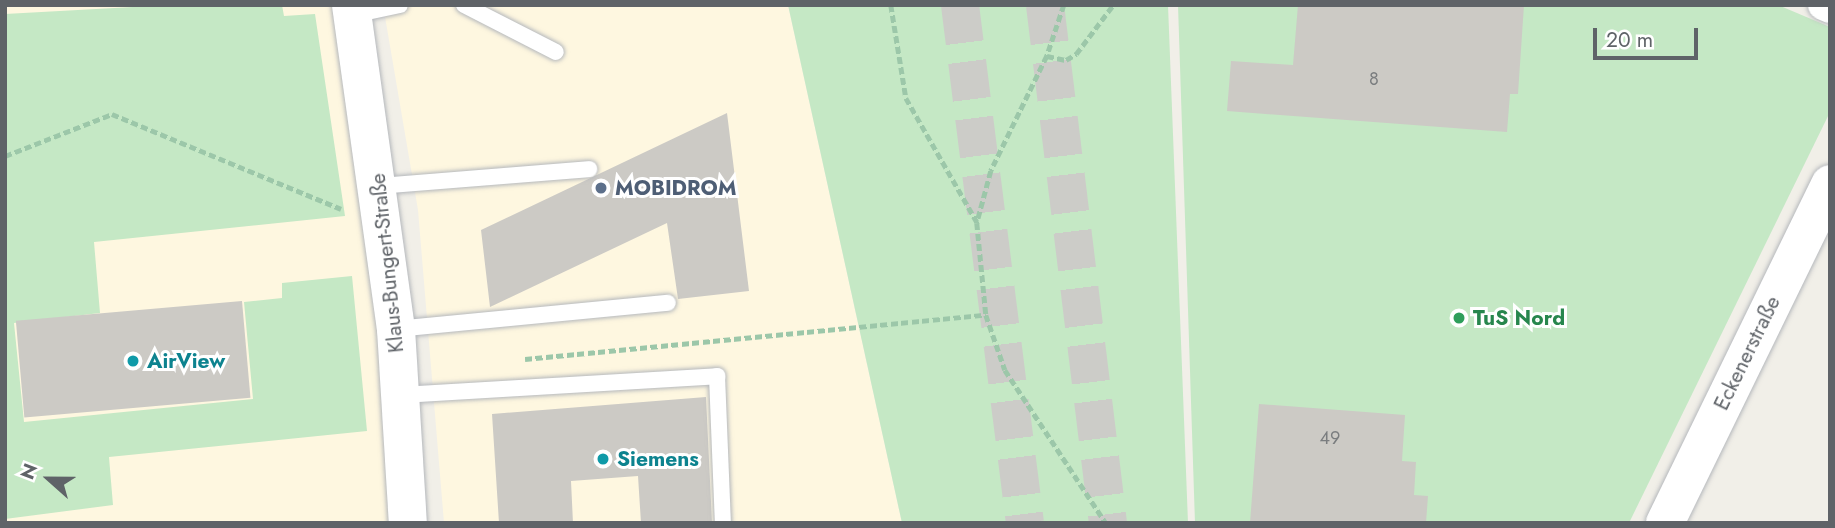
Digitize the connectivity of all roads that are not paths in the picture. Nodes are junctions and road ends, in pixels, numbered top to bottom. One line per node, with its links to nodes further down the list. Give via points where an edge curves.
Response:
1 (400, 5): 5 (lane)
2 (464, 5): 6 (lane)
3 (1823, 5): 4 (street)
4 (1830, 8)
5 (352, 10): 9 (street, Klaus-Bungert-Straße)
6 (556, 52)
7 (589, 169): 9 (lane)
8 (1830, 184): 15 (street, Eckenerstraße)
9 (381, 201): 11 (street, Klaus-Bungert-Straße)
10 (668, 303): 11 (lane)
11 (396, 329): 12 (street, Klaus-Bungert-Straße)
12 (401, 396): 13 (street, Klaus-Bungert-Straße); 14 (lane, via 717,376)
13 (408, 523)
14 (723, 523)
15 (1665, 523)

